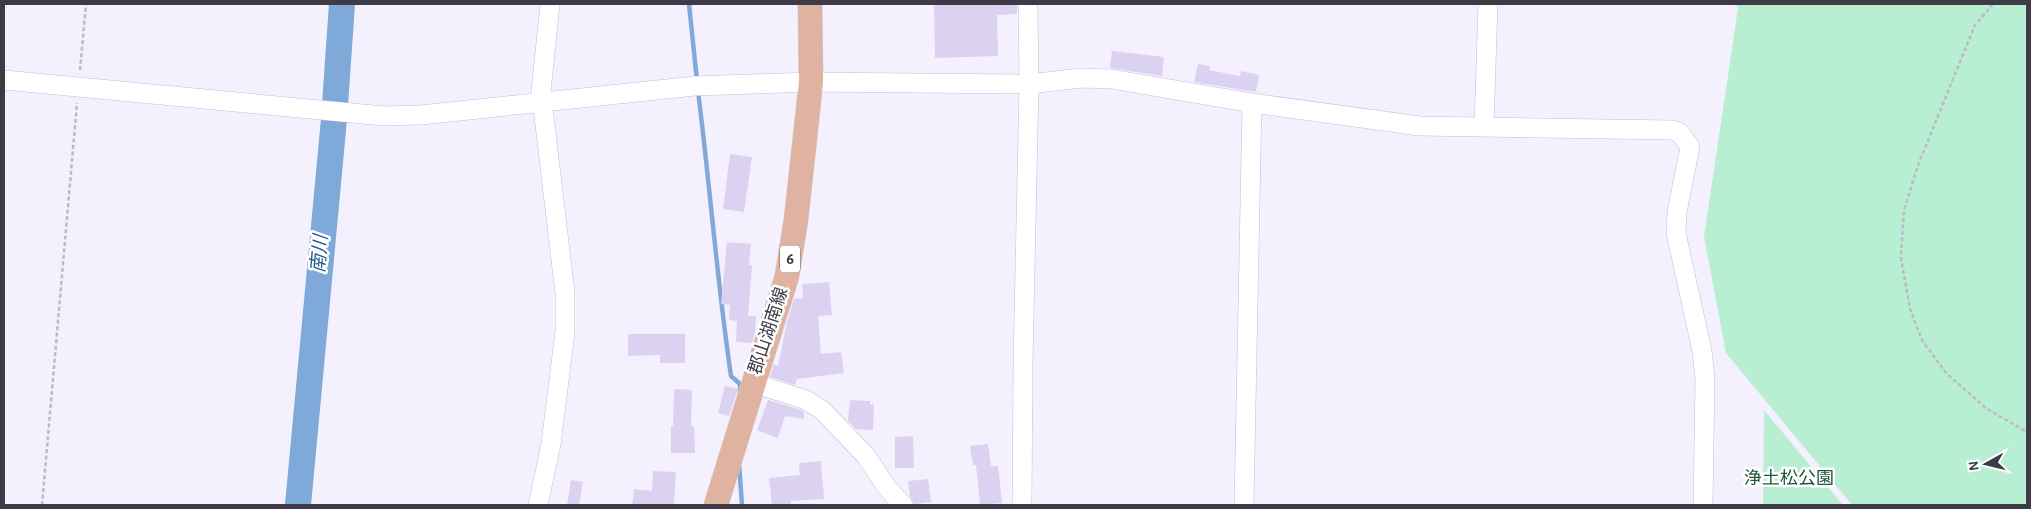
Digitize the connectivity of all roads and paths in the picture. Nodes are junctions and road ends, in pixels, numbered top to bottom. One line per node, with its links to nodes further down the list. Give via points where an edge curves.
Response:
1 (86, 4): 10 (path)
2 (550, 4): 11 (street)
3 (810, 4): 8 (main road, 郡山湖南線 / 6)
4 (1028, 4): 9 (street)
5 (1488, 4): 13 (street)
6 (1993, 4): 15 (path, via 1975,25 1918,165 1904,210 1901,258 1910,309 1922,340 1946,373 1987,409)
7 (4, 80): 10 (street)
8 (811, 82): 9 (street); 11 (street, via 695,86); 14 (main road, 郡山湖南線 / 6, via 787,276)
9 (1029, 84): 12 (street, via 1081,78 1111,79); 20 (street)
10 (79, 87): 11 (street, via 384,116 421,116); 16 (path)
11 (542, 103): 17 (street, via 565,293 565,332 551,444)
12 (1252, 103): 13 (street, via 1420,126); 21 (street)
13 (1484, 127): 22 (street, via 1673,130 1685,138 1690,147 1676,233 1702,351)
14 (753, 382): 18 (main road, 郡山湖南線 / 6); 19 (street, via 806,400 822,410 866,456 888,490)
15 (2027, 432)
16 (42, 505)
17 (538, 505)
18 (716, 505)
19 (903, 505)
20 (1022, 505)
21 (1244, 505)
22 (1703, 505)

